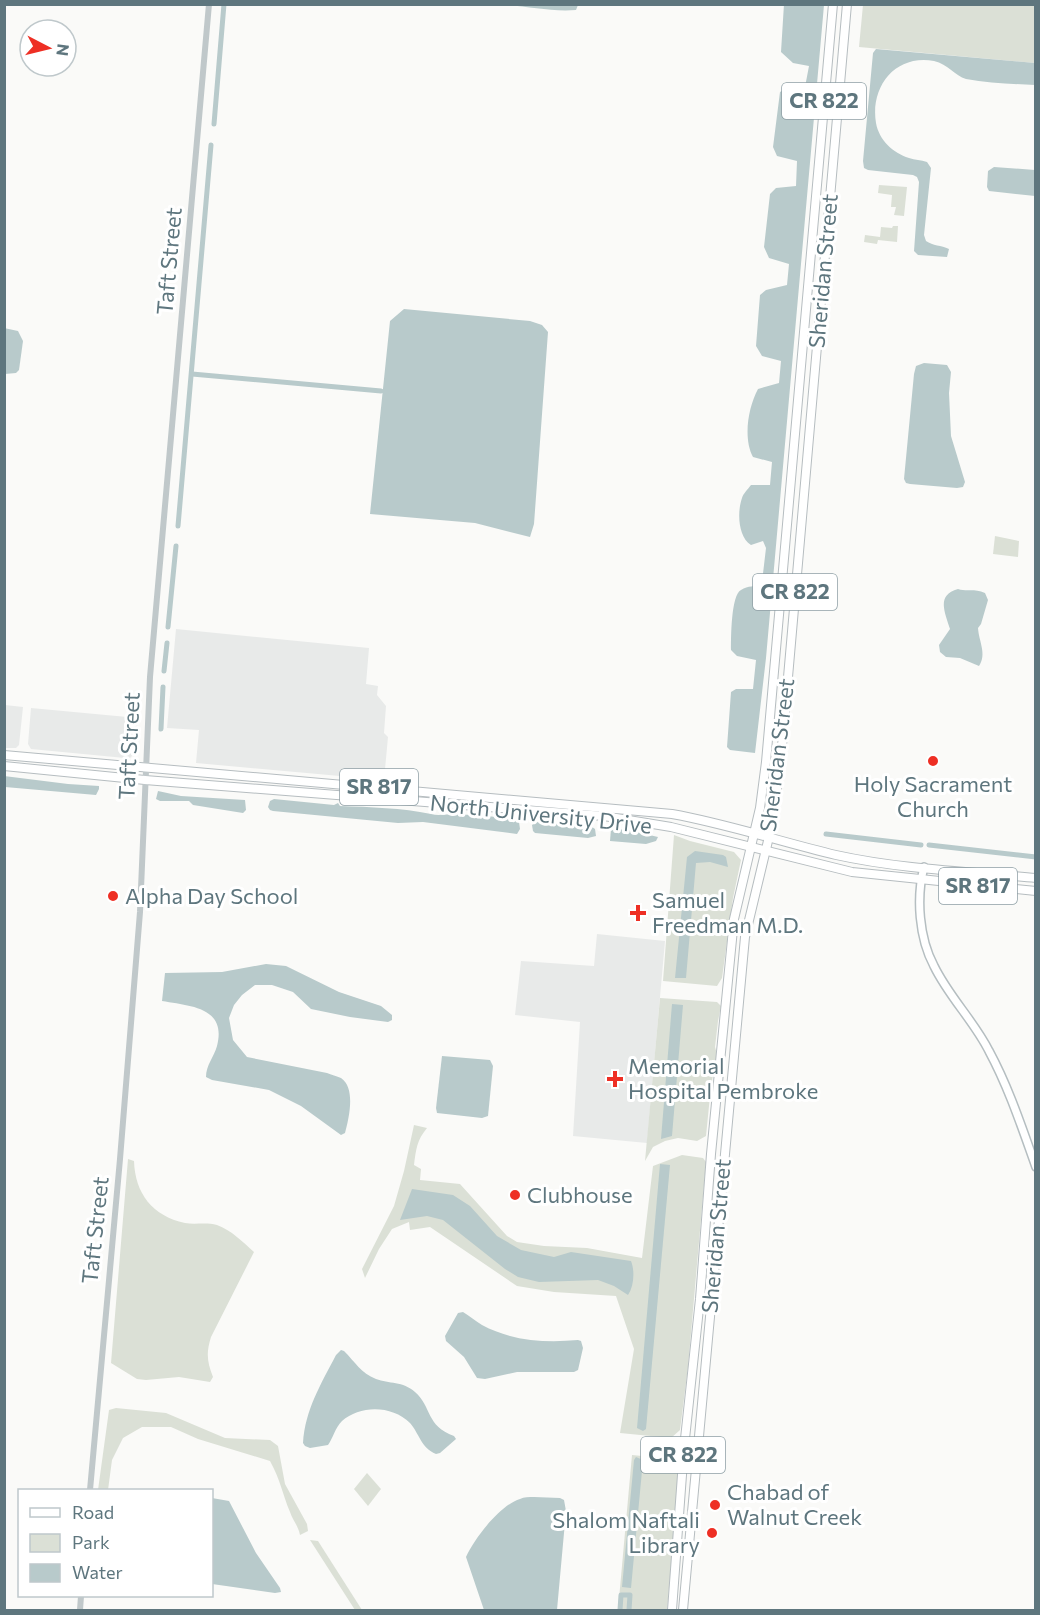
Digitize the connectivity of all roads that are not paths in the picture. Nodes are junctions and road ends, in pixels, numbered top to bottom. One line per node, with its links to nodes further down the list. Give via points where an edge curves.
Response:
1 (209, 4): 6 (street, Taft Street, via 151,666)
2 (833, 4): 8 (main road, Sheridan Street / CR 822, via 766,762)
3 (847, 4): 9 (main road, Sheridan Street / CR 822, via 781,757)
4 (4, 755): 6 (main road, North University Drive / SR 817)
5 (4, 766): 7 (main road, North University Drive / SR 817)
6 (146, 767): 7 (street, Taft Street); 8 (main road, North University Drive / SR 817, via 672,814)
7 (145, 780): 10 (main road, North University Drive / SR 817, via 604,816 671,827); 17 (street, Taft Street, via 135,970)
8 (754, 832): 9 (main road, North University Drive / SR 817); 10 (main road, Sheridan Street / CR 822)
9 (768, 836): 11 (main road, Sheridan Street / CR 822); 12 (main road, North University Drive / SR 817, via 837,855)
10 (750, 847): 11 (main road, North University Drive / SR 817); 18 (main road, Sheridan Street / CR 822, via 734,919)
11 (765, 850): 14 (main road, North University Drive / SR 817, via 841,870); 19 (main road, Sheridan Street / CR 822, via 745,937)
12 (924, 867): 13 (main road, North University Drive / SR 817); 14 (main road)
13 (1035, 878)
14 (920, 880): 15 (main road, North University Drive / SR 817); 16 (main road, via 921,921 933,966 999,1070)
15 (1035, 891)
16 (1035, 1167)
17 (90, 1489)
18 (672, 1611)
19 (683, 1611)

